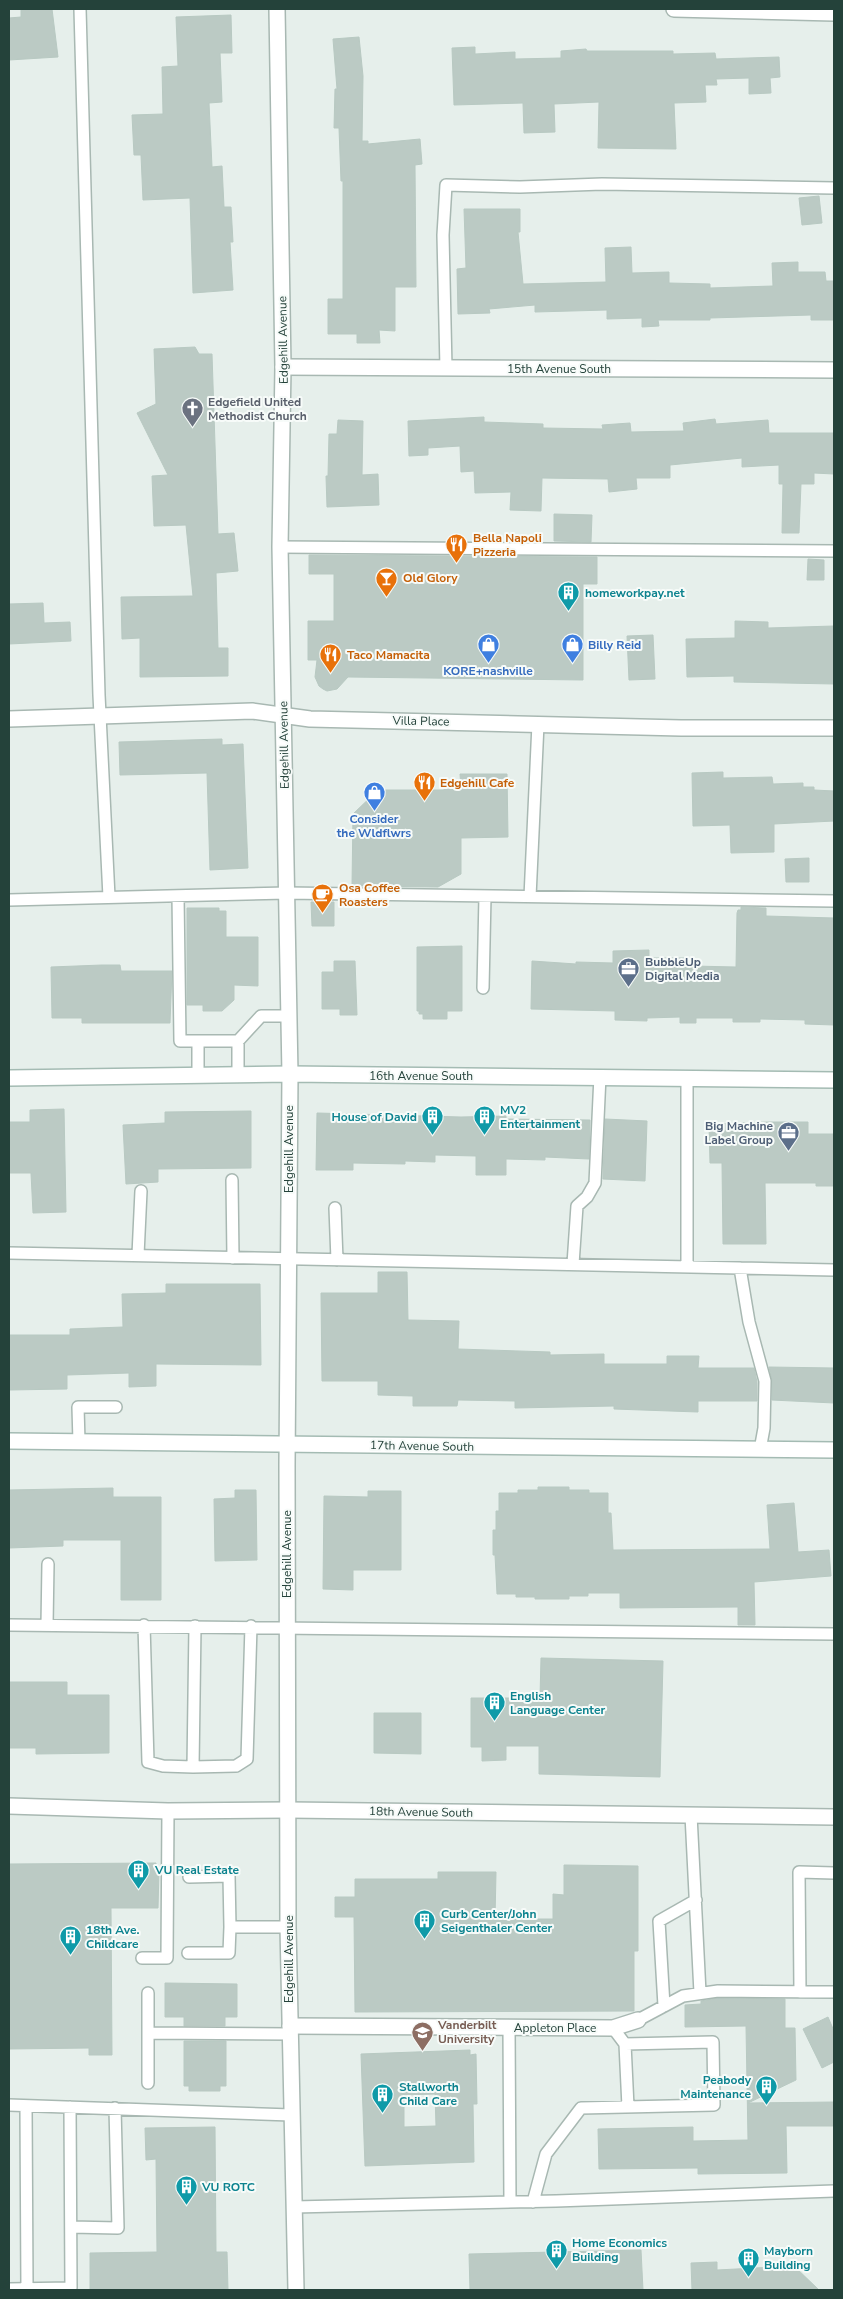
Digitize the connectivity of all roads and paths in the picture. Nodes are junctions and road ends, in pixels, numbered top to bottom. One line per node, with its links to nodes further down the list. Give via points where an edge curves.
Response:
1 (80, 9): 11 (lane)
2 (277, 9): 6 (street, Edgehill Avenue)
3 (674, 9): 4 (street)
4 (834, 13)
5 (834, 188): 7 (lane, via 446,185 443,235)
6 (283, 367): 7 (street, 15th Avenue South); 9 (street, Edgehill Avenue)
7 (446, 368): 8 (street, 15th Avenue South)
8 (834, 370)
9 (280, 547): 10 (lane); 12 (street, Edgehill Avenue)
10 (834, 551)
11 (99, 715): 12 (street, Villa Place, via 252,711); 13 (street, Villa Place); 20 (lane)
12 (284, 715): 14 (street, Villa Place, via 310,719); 16 (street, Edgehill Avenue)
13 (9, 720)
14 (538, 724): 15 (street, Villa Place); 19 (lane)
15 (834, 728)
16 (287, 893): 17 (lane); 18 (lane); 24 (street, Edgehill Avenue)
17 (178, 896): 20 (lane); 25 (lane, via 180,1040)
18 (485, 896): 19 (lane); 23 (lane)
19 (530, 897): 22 (lane)
20 (109, 898): 21 (lane)
21 (9, 900)
22 (834, 901)
23 (483, 988)
24 (289, 1016): 26 (lane, via 261,1016); 27 (street, Edgehill Avenue)
25 (198, 1041): 26 (lane); 28 (lane)
26 (238, 1041): 29 (lane)
27 (290, 1074): 29 (street, 16th Avenue South); 30 (street, 16th Avenue South); 40 (street, Edgehill Avenue)
28 (198, 1076): 29 (street, 16th Avenue South); 31 (street, 16th Avenue South)
29 (238, 1076)
30 (600, 1076): 32 (street, 16th Avenue South); 42 (lane, via 595,1183 577,1206)
31 (9, 1078)
32 (687, 1078): 33 (street, 16th Avenue South); 43 (lane)
33 (834, 1080)
34 (232, 1180): 39 (lane)
35 (141, 1191): 38 (lane)
36 (335, 1208): 41 (lane)
37 (9, 1252): 38 (lane)
38 (138, 1255): 39 (lane)
39 (233, 1258): 40 (lane)
40 (288, 1259): 41 (lane); 49 (street, Edgehill Avenue)
41 (337, 1260): 42 (lane)
42 (573, 1264): 43 (lane)
43 (687, 1267): 44 (lane)
44 (740, 1268): 45 (lane); 50 (lane, via 749,1322 765,1381)
45 (834, 1270)
46 (116, 1407): 48 (lane, via 78,1407)
47 (9, 1441): 48 (street, 17th Avenue South)
48 (78, 1442): 49 (street, 17th Avenue South)
49 (287, 1445): 50 (street, 17th Avenue South); 58 (street, Edgehill Avenue)
50 (760, 1450): 51 (street, 17th Avenue South)
51 (834, 1450)
52 (48, 1564): 54 (lane)
53 (9, 1624): 54 (lane)
54 (48, 1625): 55 (lane)
55 (144, 1625): 56 (lane); 60 (lane, via 148,1762)
56 (195, 1626): 57 (lane); 60 (lane)
57 (251, 1626): 58 (lane); 60 (lane, via 247,1759 236,1766)
58 (288, 1627): 59 (lane); 62 (street, Edgehill Avenue)
59 (834, 1634)
60 (193, 1767)
61 (9, 1806): 63 (street, 18th Avenue South)
62 (289, 1810): 63 (street, 18th Avenue South); 64 (street, 18th Avenue South); 70 (street, Edgehill Avenue)
63 (168, 1811): 72 (lane, via 167,1958)
64 (692, 1815): 65 (street, 18th Avenue South); 68 (lane)
65 (834, 1817)
66 (834, 1873): 73 (lane, via 799,1872)
67 (188, 1877): 69 (lane, via 229,1876)
68 (696, 1900): 76 (lane); 77 (lane, via 659,1921)
69 (230, 1927): 70 (lane); 71 (lane, via 230,1953)
70 (288, 1927): 81 (street, Edgehill Avenue)
71 (188, 1953)
72 (142, 1958)
73 (800, 1992): 74 (lane); 76 (lane)
74 (834, 1992)
75 (148, 1993): 82 (lane)
76 (700, 1993): 77 (lane, via 683,1996)
77 (664, 2006): 78 (lane)
78 (638, 2020): 80 (street, Appleton Place)
79 (508, 2027): 80 (street, Appleton Place); 81 (street, Appleton Place); 92 (lane)
80 (613, 2028): 83 (lane)
81 (290, 2030): 82 (lane); 90 (street, Edgehill Avenue)
82 (148, 2033): 84 (lane)
83 (625, 2044): 88 (lane); 88 (lane, via 713,2042 714,2105)
84 (148, 2083)
85 (9, 2105): 86 (lane)
86 (26, 2106): 87 (lane); 96 (lane)
87 (70, 2107): 89 (lane); 95 (lane)
88 (628, 2107): 93 (lane, via 581,2108 546,2154)
89 (115, 2108): 90 (lane); 95 (lane, via 118,2228)
90 (292, 2115): 94 (street, Edgehill Avenue)
91 (834, 2191): 93 (lane)
92 (510, 2202): 93 (lane); 94 (lane)
93 (533, 2202)
94 (294, 2207): 98 (street, Edgehill Avenue)
95 (71, 2227): 96 (lane, via 71,2288)
96 (27, 2288): 97 (lane)
97 (9, 2289)
98 (296, 2290)

